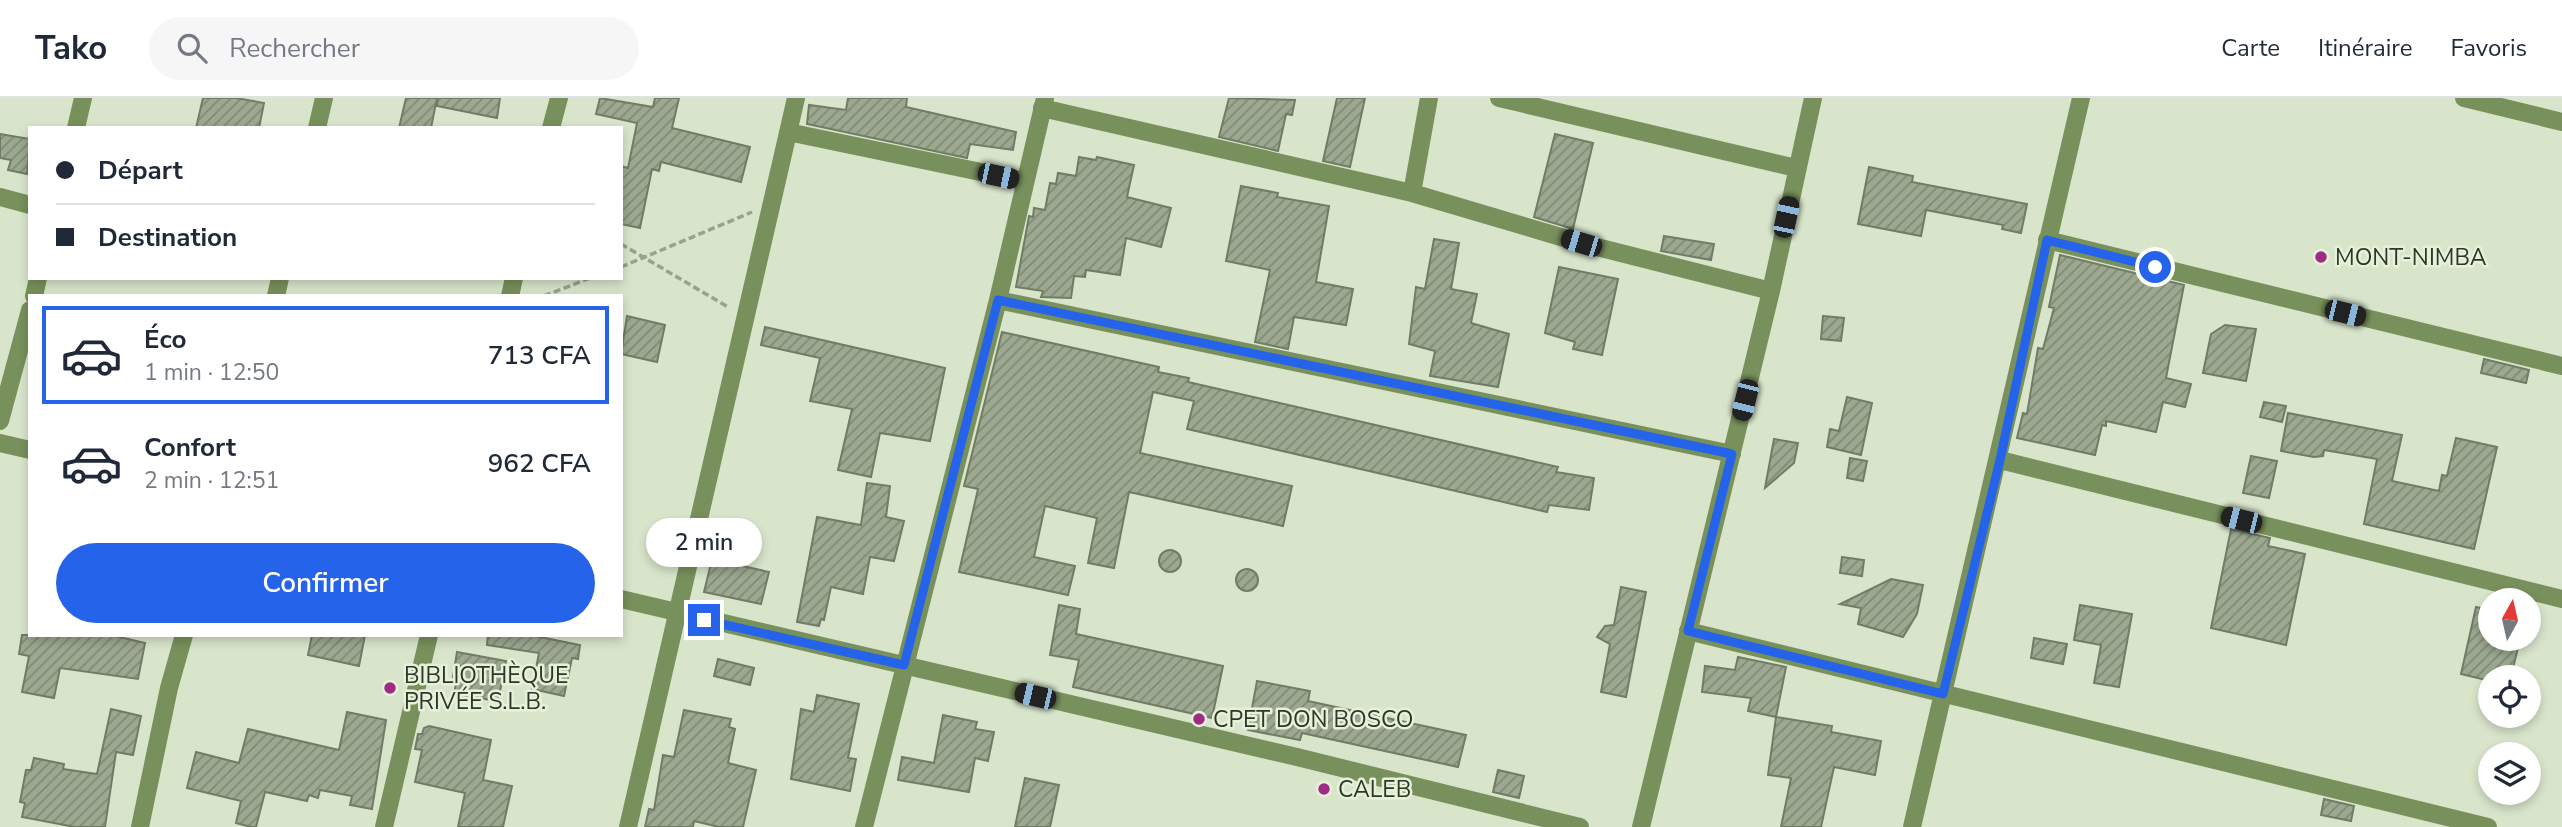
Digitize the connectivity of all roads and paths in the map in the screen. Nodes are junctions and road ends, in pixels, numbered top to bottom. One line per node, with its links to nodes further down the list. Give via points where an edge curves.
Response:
1 (83, 98): 12 (street)
2 (324, 98): 13 (street)
3 (559, 98): 14 (street)
4 (796, 98): 15 (street)
5 (1429, 98): 18 (street)
6 (1499, 98): 16 (street)
7 (1813, 98): 16 (street)
8 (2081, 98): 22 (street)
9 (2464, 98): 11 (street)
10 (1043, 103): 17 (street); 18 (street)
11 (2562, 122)
12 (76, 126)
13 (317, 126)
14 (552, 126)
15 (788, 132): 17 (street); 21 (street)
16 (1796, 168): 27 (street)
17 (1024, 181): 29 (street)
18 (1412, 193): 27 (street, via 1581,243)
19 (0, 197): 20 (street)
20 (28, 204)
21 (771, 204): 24 (path); 31 (street)
22 (2047, 240): 32 (street); 37 (street)
23 (623, 245): 24 (path)
24 (645, 257): 25 (path); 31 (path)
25 (623, 266)
26 (585, 280): 28 (path)
27 (1771, 291): 36 (street)
28 (549, 294)
29 (998, 300): 36 (street); 44 (street)
30 (28, 317): 33 (street)
31 (745, 317): 40 (street)
32 (2562, 366)
33 (0, 421)
34 (0, 443): 35 (street)
35 (28, 450)
36 (1732, 454): 41 (street)
37 (2000, 460): 39 (street); 45 (street)
38 (623, 600): 40 (street)
39 (2562, 600)
40 (680, 615): 44 (street); 48 (street)
41 (1688, 631): 45 (street); 51 (street)
42 (183, 637): 46 (street)
43 (429, 637): 47 (street)
44 (904, 665): 49 (street); 50 (street)
45 (1943, 694): 52 (street); 53 (street)
46 (141, 827)
47 (384, 827)
48 (628, 827)
49 (864, 827)
50 (1580, 827)
51 (1641, 827)
52 (1912, 827)
53 (2488, 827)

